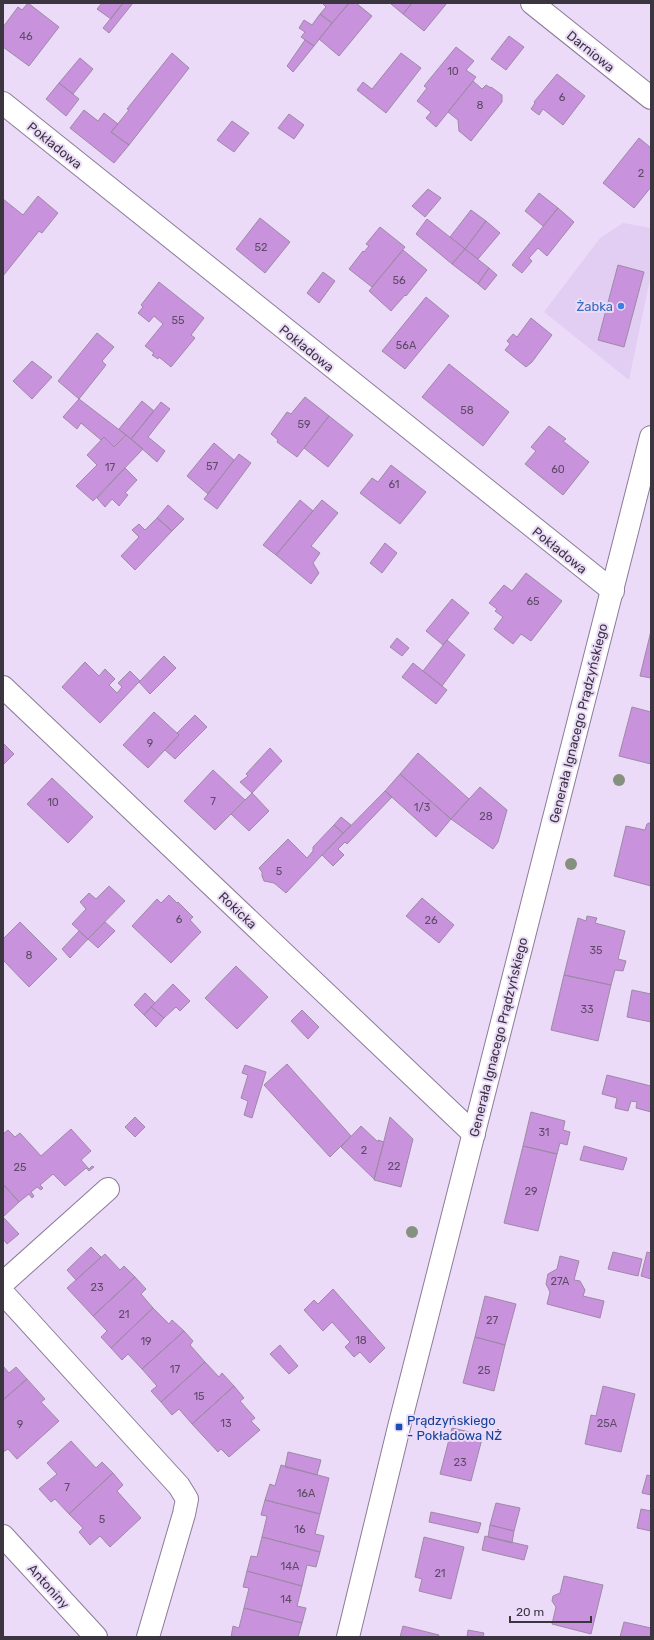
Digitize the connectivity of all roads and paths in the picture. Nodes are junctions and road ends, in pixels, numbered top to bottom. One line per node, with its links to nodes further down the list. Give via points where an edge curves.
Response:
1 (532, 3): 2 (street, Darniowa)
2 (651, 98)
3 (3, 103): 5 (street, Pokładowa)
4 (651, 436): 5 (street, Generała Ignacego Prądzyńskiego)
5 (612, 591): 7 (street, Generała Ignacego Prądzyńskiego)
6 (3, 687): 7 (street, Rokicka)
7 (474, 1134): 14 (street, Generała Ignacego Prądzyńskiego)
8 (108, 1189): 9 (street)
9 (3, 1283)
10 (3, 1293): 13 (street, via 179,1486 187,1499)
11 (3, 1536): 12 (street, Antoniny)
12 (96, 1637)
13 (148, 1637)
14 (348, 1637)

